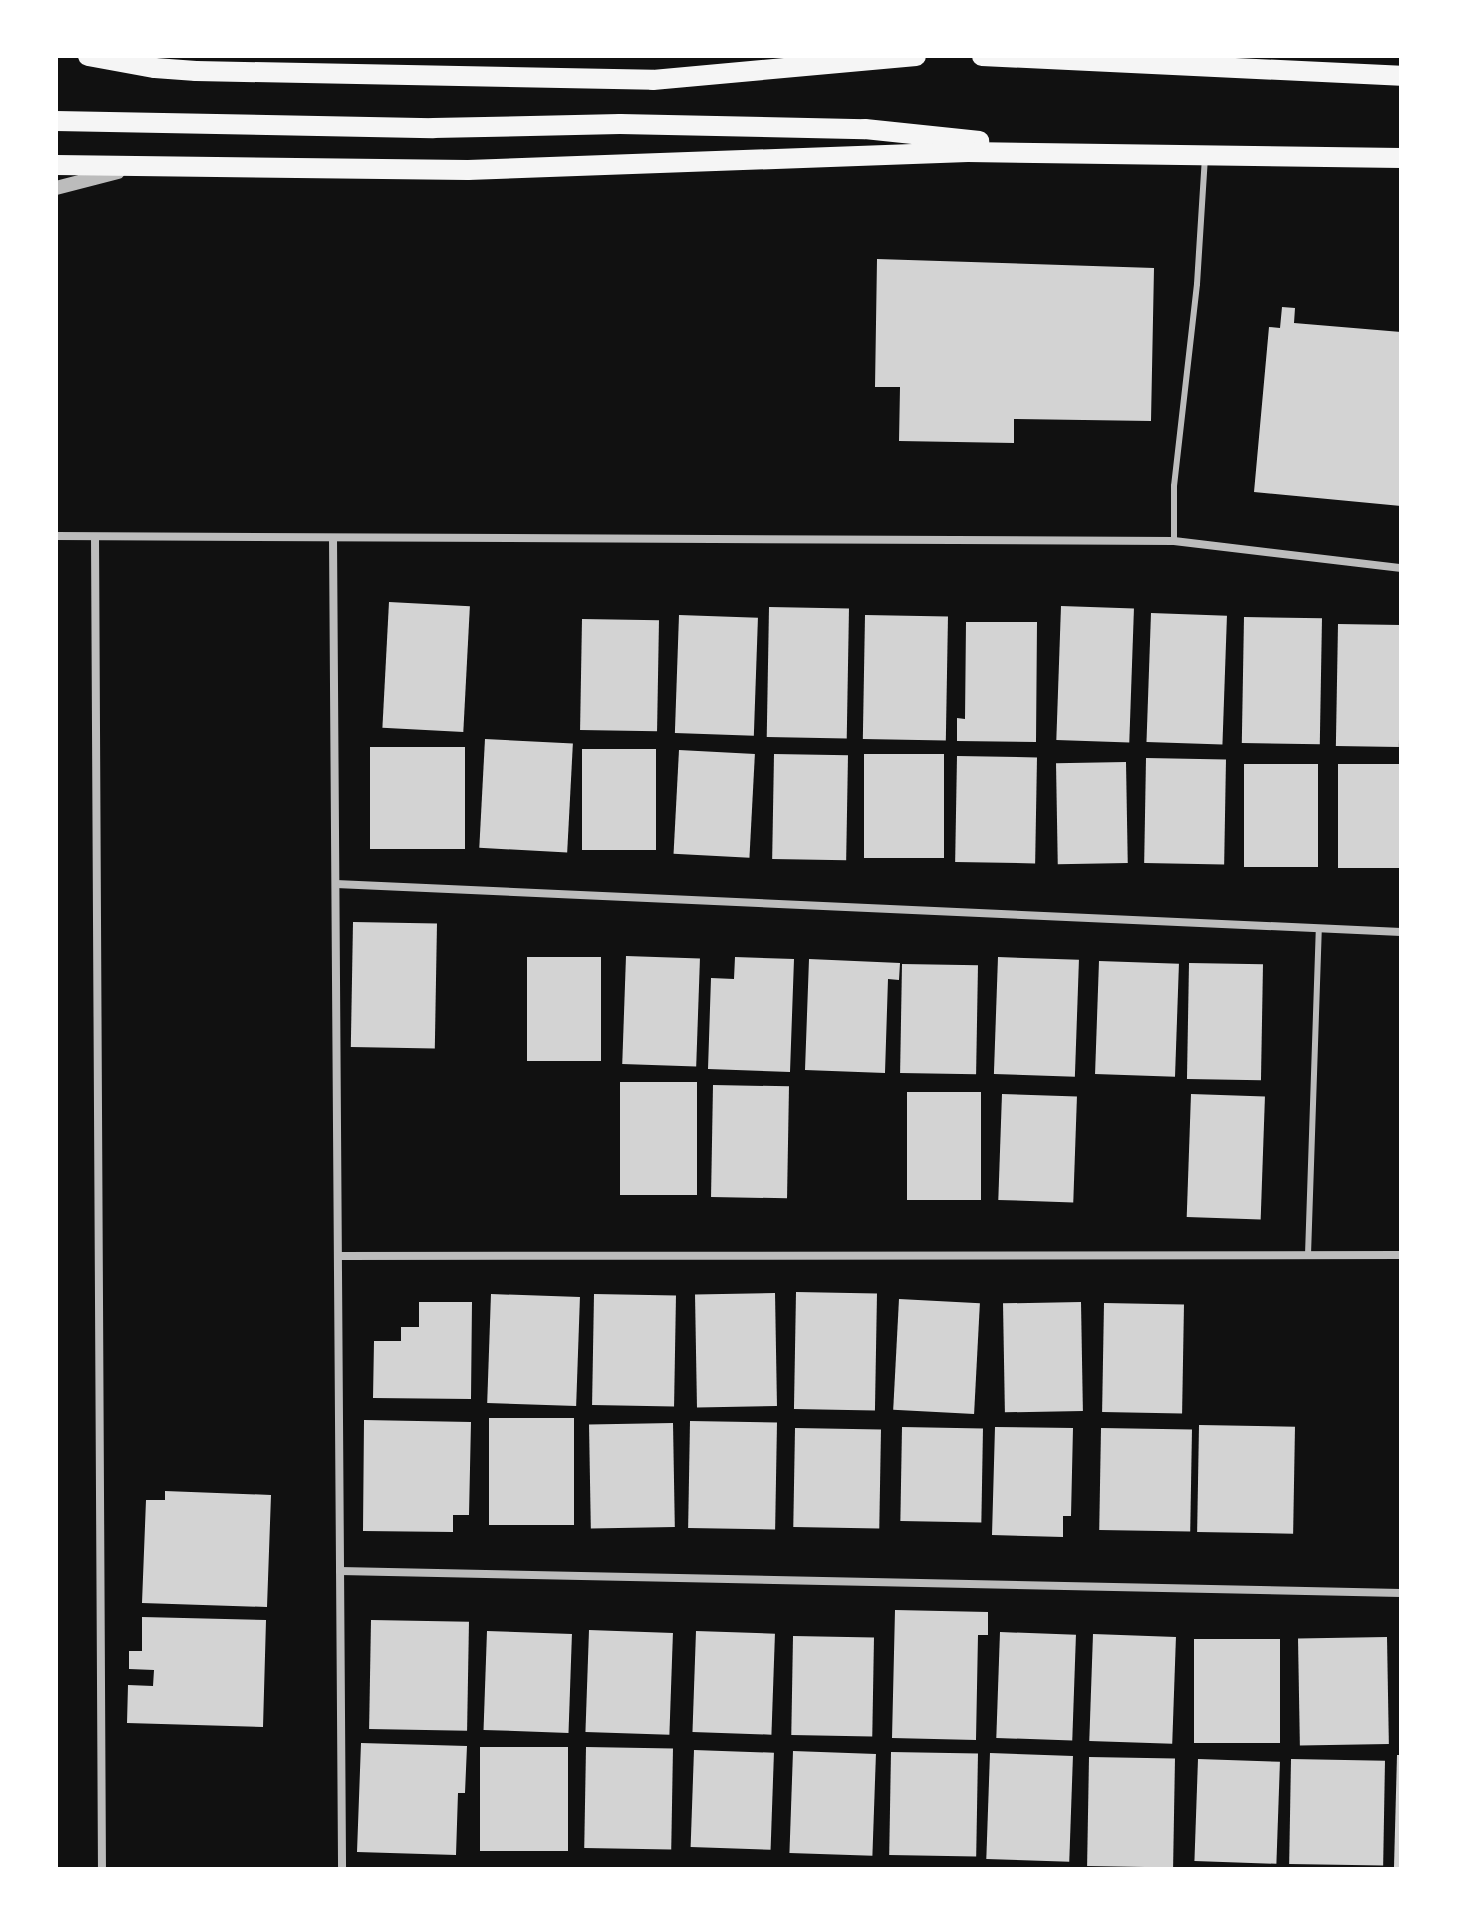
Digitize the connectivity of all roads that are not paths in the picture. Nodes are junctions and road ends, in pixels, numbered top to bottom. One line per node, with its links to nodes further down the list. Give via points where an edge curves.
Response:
1 (88, 56): 2 (main road, via 196,71 653,80)
2 (916, 56)
3 (982, 56): 4 (main road)
4 (1155, 60): 5 (main road)
5 (1401, 76)
6 (56, 121): 7 (main road, via 865,129)
7 (1097, 154): 8 (main road); 11 (main road, via 852,154 484,170)
8 (1205, 155): 9 (main road); 16 (lane, via 1197,284 1174,486)
9 (1401, 158)
10 (56, 165): 11 (main road)
11 (134, 167): 12 (street)
12 (56, 188)
13 (56, 536): 14 (street)
14 (95, 537): 15 (street); 26 (street)
15 (333, 538): 16 (street); 18 (street)
16 (1174, 541): 17 (street)
17 (1401, 568)
18 (336, 884): 19 (street); 23 (street)
19 (1319, 930): 20 (street); 21 (lane)
20 (1401, 932)
21 (1308, 1255): 22 (street); 23 (street)
22 (1401, 1255)
23 (338, 1256): 24 (street)
24 (340, 1571): 25 (street); 27 (street)
25 (1401, 1593)
26 (102, 1869)
27 (342, 1869)

